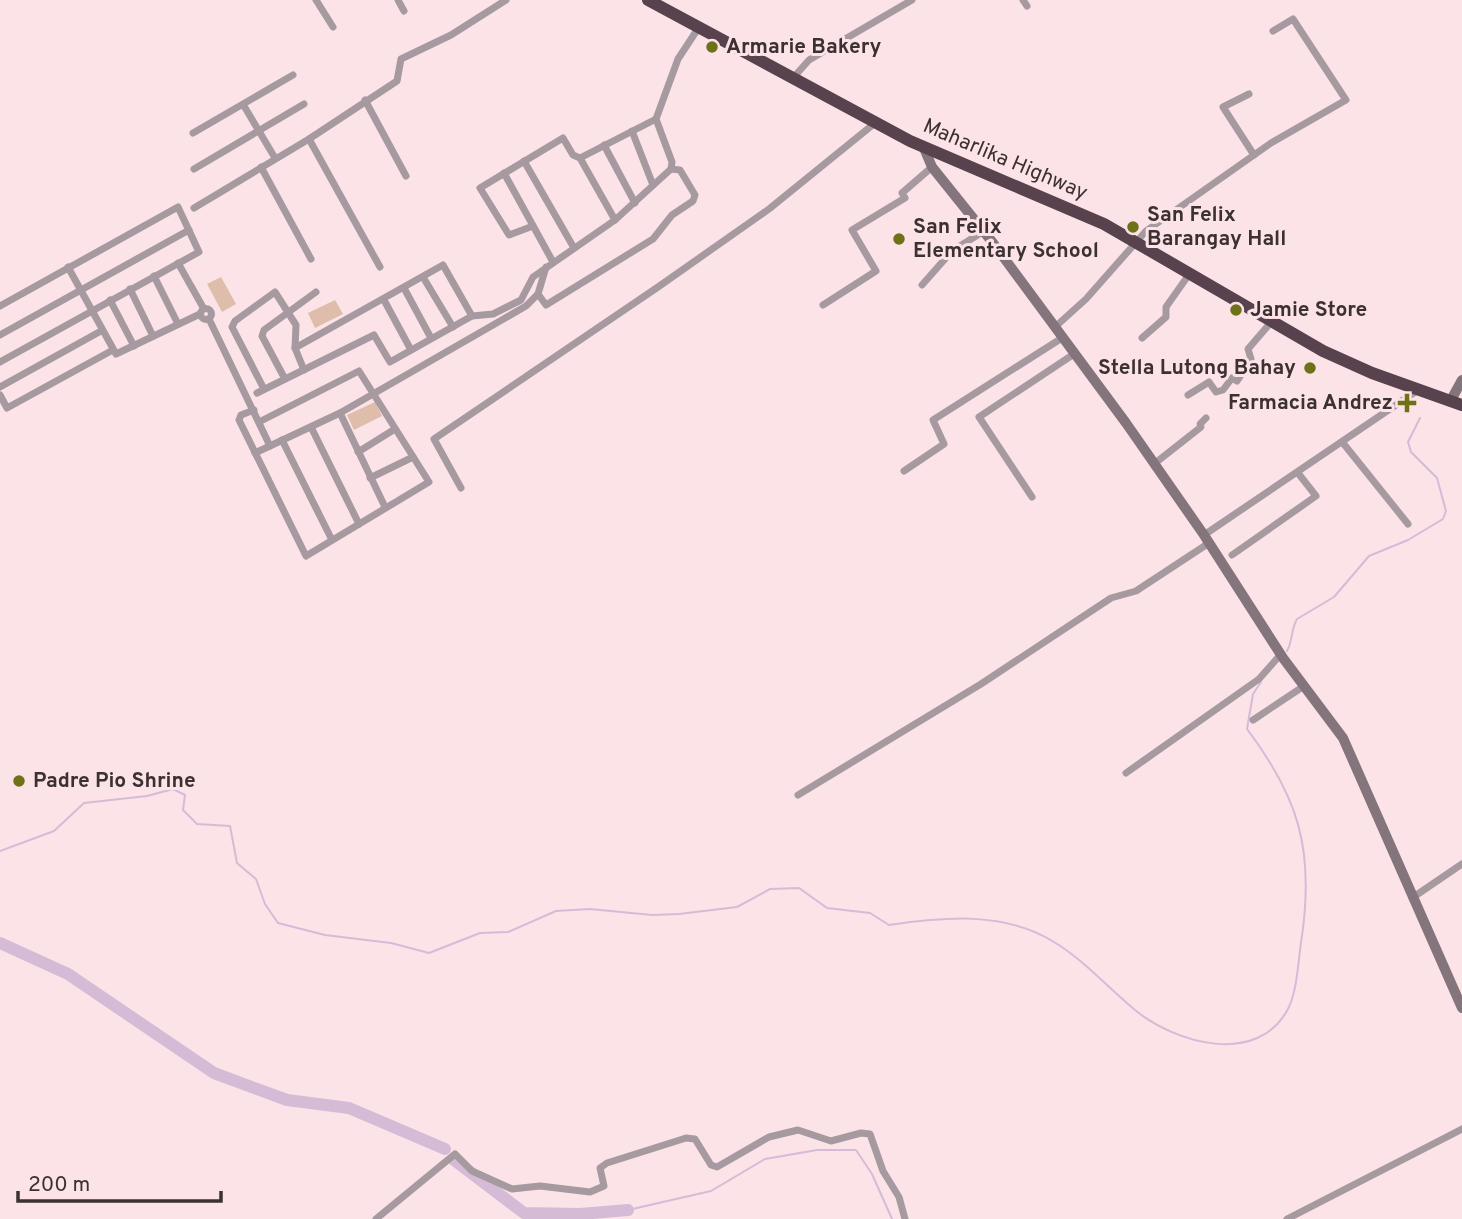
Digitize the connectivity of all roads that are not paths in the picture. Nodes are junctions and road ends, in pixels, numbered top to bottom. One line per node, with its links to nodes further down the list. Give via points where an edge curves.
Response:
1 (316, 0): 8 (street)
2 (398, 0): 6 (street)
3 (506, 0): 13 (street, via 401,59 397,81)
4 (648, 0): 7 (highway, Maharlika Highway)
5 (912, 0): 11 (street, via 809,60)
6 (404, 11)
7 (699, 26): 11 (highway, Maharlika Highway); 16 (street, via 678,59)
8 (332, 27)
9 (1273, 31): 24 (street, via 1293,19 1346,100)
10 (292, 75): 15 (street)
11 (793, 78): 17 (highway, Maharlika Highway)
12 (1250, 94): 24 (street, via 1223,107)
13 (366, 100): 21 (street); 33 (street)
14 (304, 104): 18 (street)
15 (244, 106): 18 (street); 20 (street)
16 (656, 119): 19 (street); 31 (street)
17 (875, 123): 23 (highway, Maharlika Highway); 106 (street, via 769,209 434,439)
18 (258, 131): 25 (street); 30 (street)
19 (632, 131): 22 (street); 34 (street)
20 (193, 133)
21 (309, 139): 25 (street); 47 (street)
22 (604, 145): 26 (street); 35 (street)
23 (924, 148): 29 (street); 41 (highway, Maharlika Highway, via 1068,206)
24 (1254, 155): 41 (street, via 1146,231)
25 (275, 158): 28 (street)
26 (580, 158): 27 (street, via 563,138); 37 (street)
27 (524, 161): 32 (street); 42 (street)
28 (261, 167): 36 (street); 43 (street)
29 (932, 167): 40 (street); 59 (street, via 902,193 905,198 852,230 876,271)
30 (194, 169)
31 (671, 169): 34 (street); 56 (street, via 680,170 695,195 671,215 653,239 546,305)
32 (504, 173): 38 (street); 38 (street, via 480,188 509,235)
33 (406, 176)
34 (653, 185): 35 (street)
35 (635, 203): 37 (street)
36 (194, 208)
37 (615, 220): 42 (street)
38 (533, 226): 45 (street)
39 (189, 230): 44 (street, via 199,252); 46 (street, via 178,207); 53 (street)
40 (984, 231): 51 (street, via 952,251); 68 (street)
41 (1139, 243): 48 (highway, Maharlika Highway); 68 (street)
42 (574, 248): 45 (street)
43 (311, 259)
44 (178, 263): 49 (street); 63 (street)
45 (549, 264): 56 (street); 64 (street, via 533,277 521,300 492,314)
46 (68, 267): 53 (street); 60 (street)
47 (380, 267)
48 (1190, 273): 65 (highway, Maharlika Highway); 74 (street, via 1166,307 1166,317)
49 (154, 276): 54 (street); 66 (street)
50 (423, 277): 52 (street); 64 (street, via 443,265); 67 (street)
51 (922, 285)
52 (404, 288): 58 (street); 72 (street)
53 (79, 289): 62 (street); 70 (street)
54 (130, 289): 57 (street); 71 (street)
55 (316, 292): 61 (street)
56 (538, 294): 86 (street, via 526,306)
57 (110, 300): 62 (street); 75 (street)
58 (384, 300): 76 (street); 77 (street)
59 (823, 305)
60 (0, 306)
61 (286, 310): 76 (street, via 296,325); 82 (street, via 262,336); 82 (street, via 275,292 232,327 260,391)
62 (90, 311): 69 (street); 80 (street)
63 (202, 312): 66 (street); 90 (street, via 211,312 209,319)
64 (472, 316): 67 (street)
65 (1272, 321): 85 (highway, Maharlika Highway, via 1334,356); 88 (street, via 1248,349 1251,359 1237,381 1232,378 1216,392 1209,382)
66 (177, 324): 71 (street)
67 (453, 327): 72 (street)
68 (1055, 327): 73 (street)
69 (101, 331): 78 (street); 84 (street)
70 (0, 335)
71 (153, 337): 75 (street)
72 (431, 338): 77 (street)
73 (1062, 338): 79 (street); 103 (street, via 933,420 944,444)
74 (1142, 338)
75 (134, 346): 78 (street, via 116,354)
76 (295, 348): 81 (street)
77 (411, 350): 81 (street, via 390,362 374,335)
78 (111, 351): 87 (street, via 7,408)
79 (1074, 354): 102 (street); 107 (street, via 979,417)
80 (0, 362)
81 (304, 370): 82 (street)
82 (285, 379)
83 (1462, 380): 89 (street)
84 (0, 387)
85 (1419, 388): 89 (highway, Maharlika Highway); 97 (street)
86 (373, 394): 91 (street); 93 (street, via 359,371); 95 (street)
87 (0, 395)
88 (1188, 395)
89 (1456, 402)
90 (254, 410): 93 (street); 100 (street, via 239,420)
91 (340, 413): 94 (street); 99 (street)
92 (1206, 418): 102 (street, via 1202,427)
93 (259, 422): 98 (street)
94 (311, 426): 96 (street); 109 (street)
95 (395, 429): 99 (street); 101 (street)
96 (282, 440): 98 (street); 112 (street)
97 (1343, 443): 104 (street); 110 (street)
98 (270, 446): 100 (street)
99 (358, 452): 105 (street)
100 (254, 453): 112 (street, via 306,556)
101 (412, 457): 105 (street); 108 (street, via 429,482)
102 (1154, 464): 111 (street)
103 (904, 471)
104 (1298, 473): 111 (street); 113 (street, via 1316,496)
105 (370, 478): 108 (street)
106 (461, 488)
107 (1032, 497)
108 (385, 507): 109 (street)
109 (359, 524): 112 (street)
110 (1408, 524)
111 (1207, 539): 114 (street); 118 (street, via 1136,591 1111,597 981,684)
112 (332, 540)
113 (1232, 555)
114 (1281, 654): 115 (street); 117 (street, via 1259,679)
115 (1304, 686): 116 (street); 120 (street, via 1343,738)
116 (1253, 720)
117 (1126, 773)
118 (798, 795)
119 (1462, 864): 120 (street)
120 (1412, 898): 121 (street)
121 (1462, 1008)
122 (1462, 1129): 125 (street)
123 (376, 1219): 124 (street, via 455,1154 472,1171 512,1189 540,1186 590,1192 604,1186 600,1168 607,1163 686,1138 695,1139 717,1167 769,1137 797,1130 831,1140 870,1134)
124 (905, 1219)
125 (1287, 1219)

